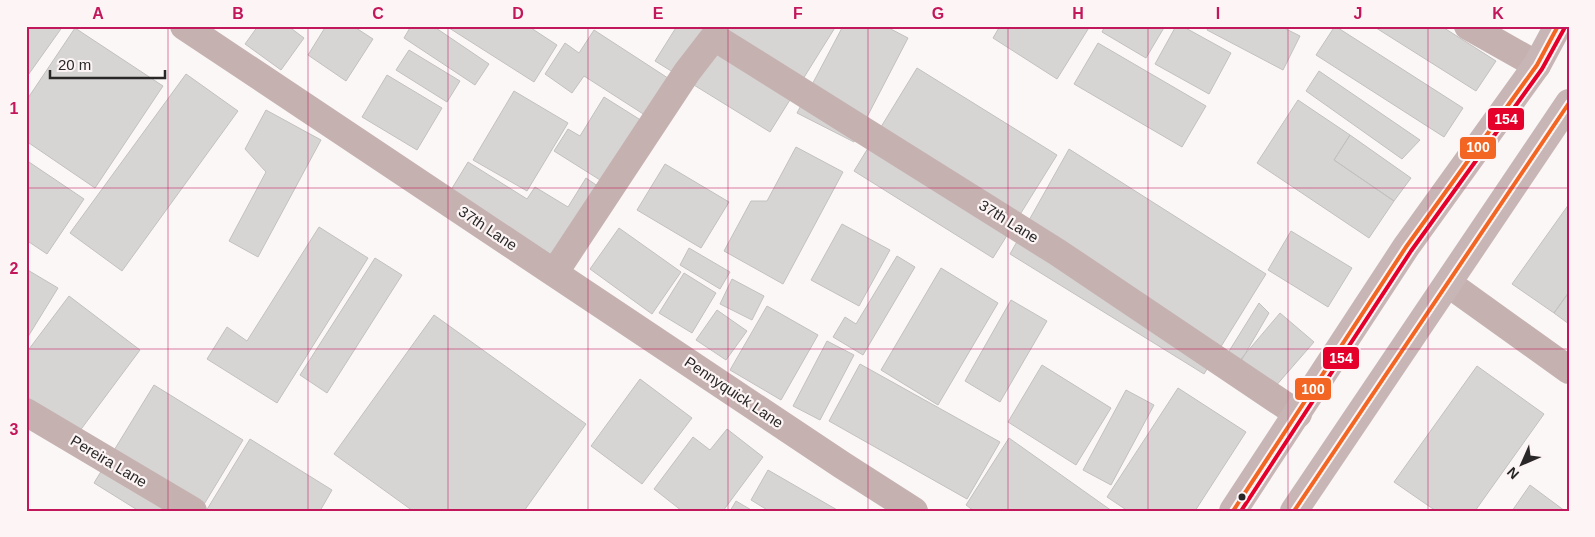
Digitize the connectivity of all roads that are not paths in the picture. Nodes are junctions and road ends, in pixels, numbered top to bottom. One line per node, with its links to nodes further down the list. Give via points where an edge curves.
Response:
1 (1468, 26): 5 (street)
2 (1558, 26): 5 (highway)
3 (200, 30): 7 (street, 37th Lane)
4 (706, 31): 7 (street, 37th Lane, via 687,72); 11 (street, 37th Lane, via 1057,252)
5 (1537, 65): 11 (highway, via 1406,247)
6 (1569, 103): 8 (highway)
7 (555, 272): 13 (street, Pennyquick Lane)
8 (1449, 284): 9 (street); 15 (highway)
9 (1569, 370)
10 (26, 412): 12 (street, Pereira Lane)
11 (1298, 414): 14 (highway)
12 (193, 511)
13 (914, 511)
14 (1233, 511)
15 (1294, 511)

